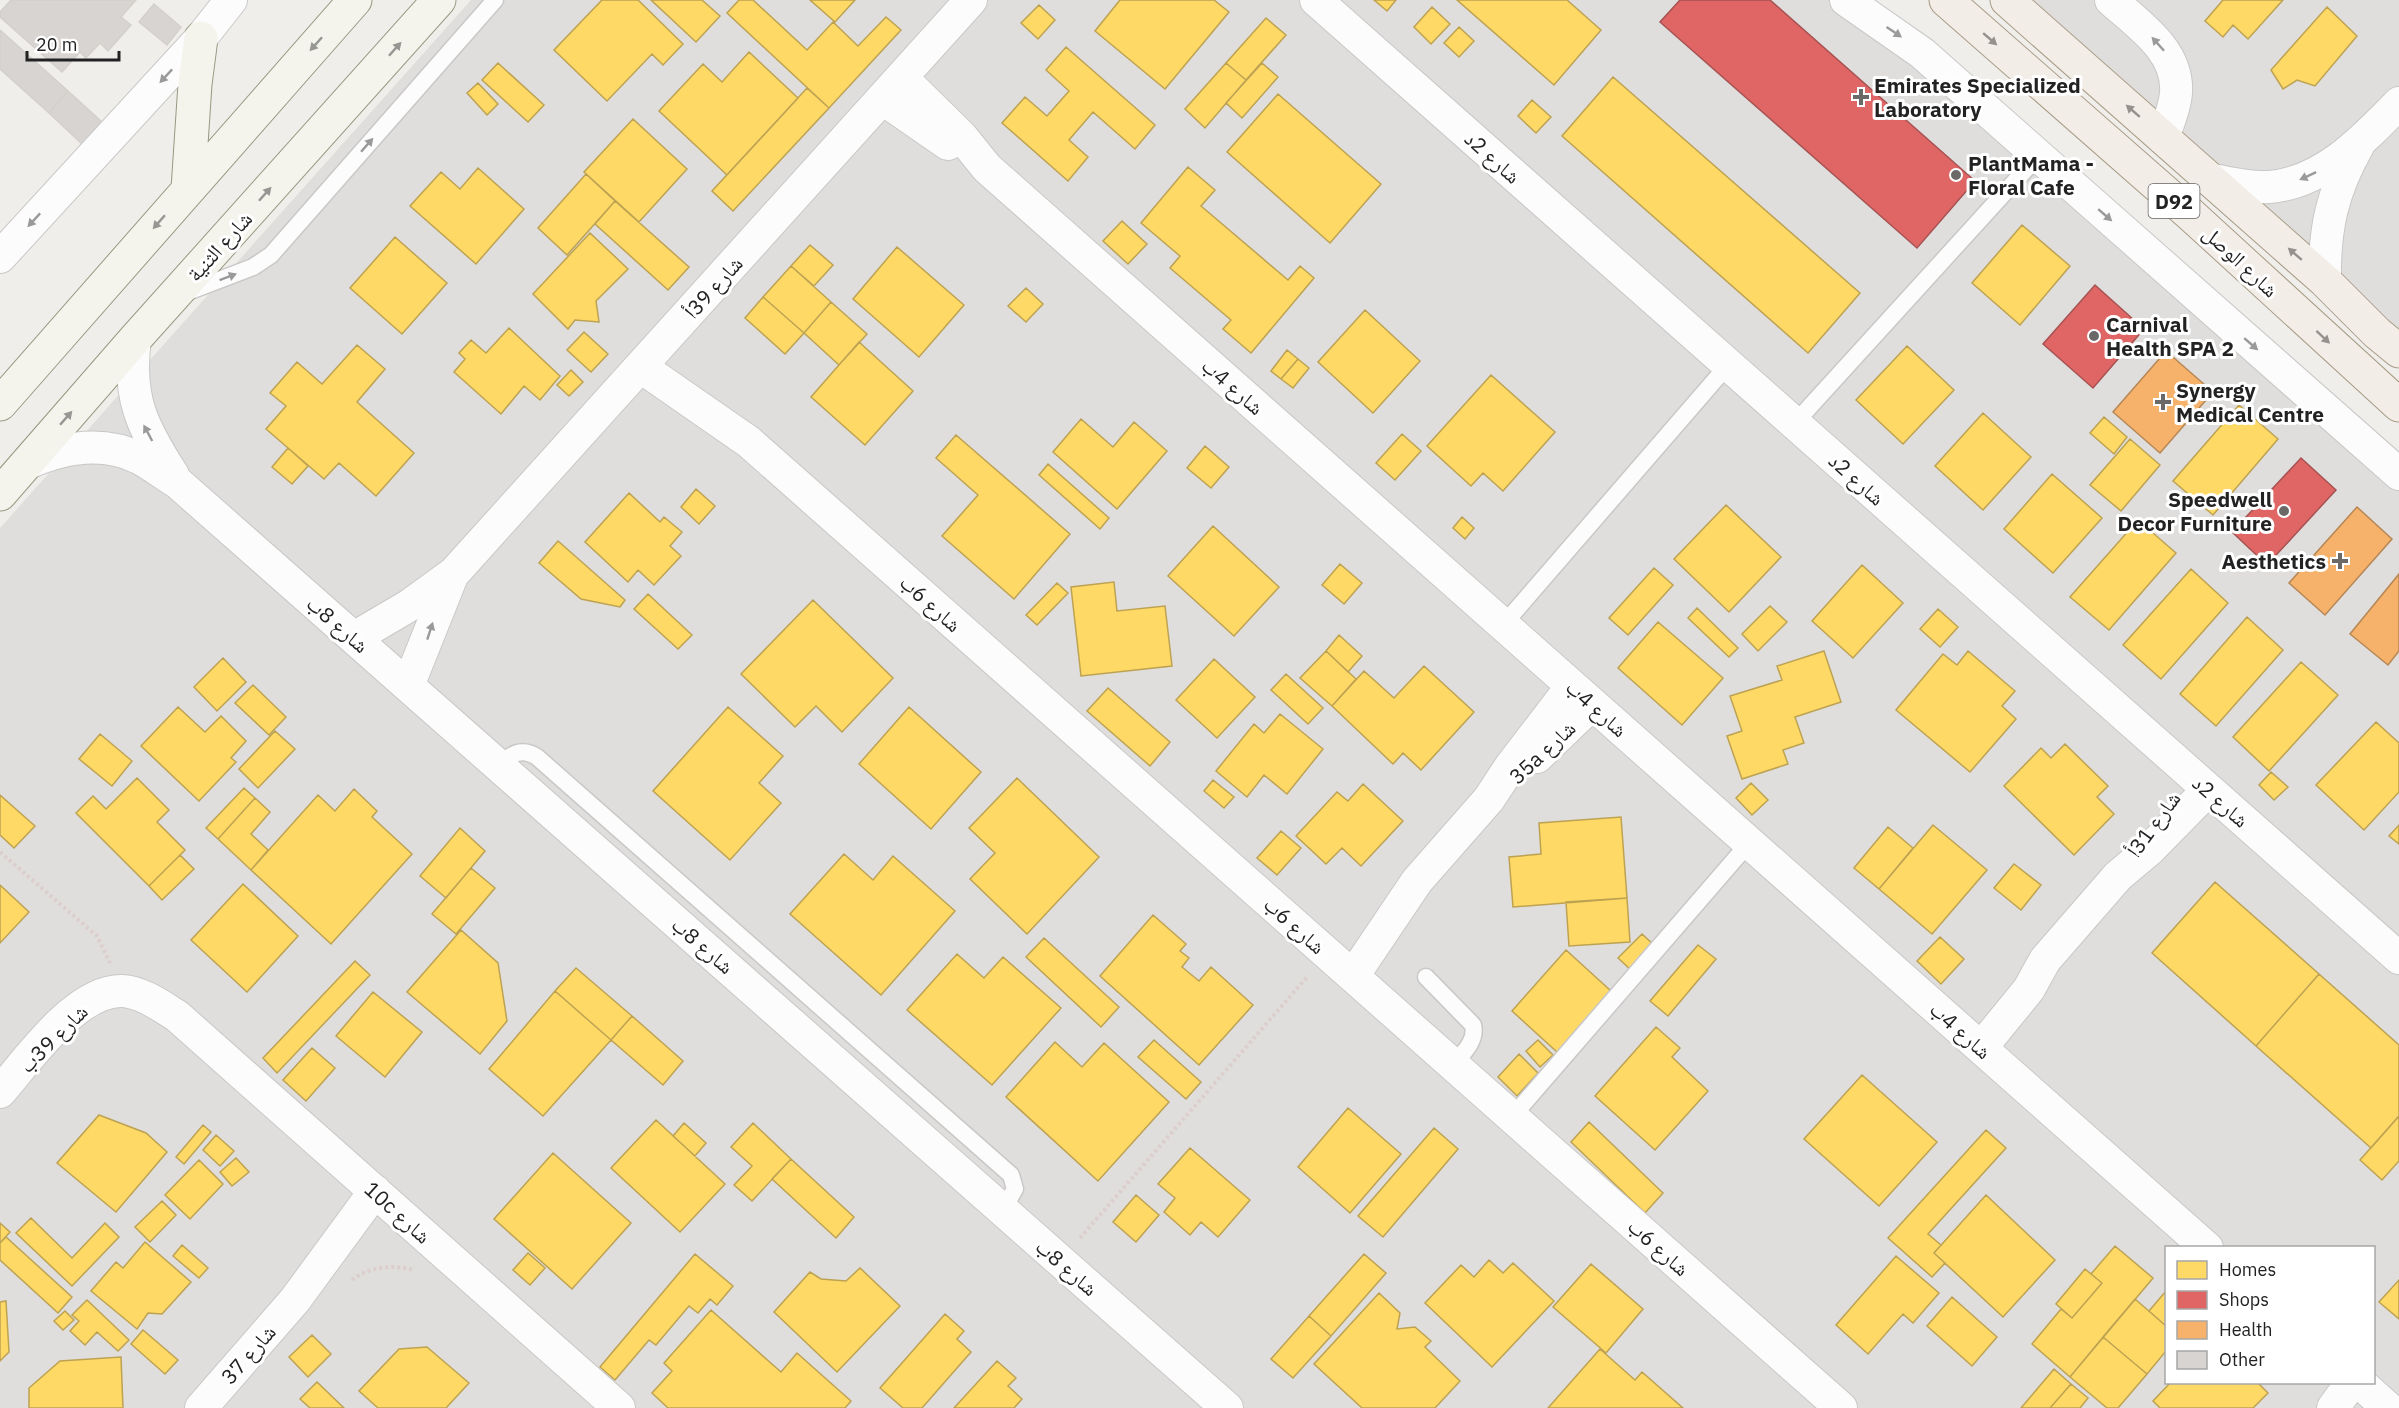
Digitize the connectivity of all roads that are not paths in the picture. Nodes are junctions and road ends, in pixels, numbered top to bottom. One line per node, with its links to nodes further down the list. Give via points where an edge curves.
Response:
1 (231, 0): 11 (street)
2 (355, 0): 18 (main road, one-way to 18)
3 (439, 0): 21 (main road, شارع الثنية, one-way to 3)
4 (495, 0): 21 (lane, one-way to 4, via 254,267 271,255)
5 (971, 0): 12 (street, شارع 39أ)
6 (1316, 0): 25 (street, شارع 2د)
7 (1846, 0): 16 (street, one-way to 16, via 1907,41)
8 (1947, 0): 27 (main road, شارع الوصل / D92, one-way to 27)
9 (2007, 0): 14 (main road, شارع الوصل / D92, one-way to 9)
10 (2111, 0): 14 (street, one-way to 10, via 2177,91 2171,63 2156,40)
11 (201, 38): 18 (main road); 19 (street, one-way to 19)
12 (892, 89): 24 (street, شارع 39أ); 34 (street, شارع 4ب, via 987,168)
13 (2399, 103): 15 (street)
14 (2163, 138): 17 (main road, شارع الوصل / D92)
15 (2358, 145): 17 (street, one-way to 17, via 2320,170 2286,185 2249,186); 20 (street, via 2344,170 2332,206 2324,253)
16 (2038, 156): 28 (lane); 30 (street, one-way to 30)
17 (2209, 179): 20 (main road, شارع الوصل / D92, one-way to 17)
18 (188, 189): 26 (main road, one-way to 26)
19 (3, 249)
20 (2325, 281): 23 (main road, شارع الوصل / D92)
21 (173, 297): 22 (main road, شارع الثنية)
22 (135, 339): 29 (main road, شارع الثنية, one-way to 22); 31 (street, شارع 8ب, one-way to 22, via 144,426 136,404 132,361)
23 (2392, 340)
24 (649, 358): 33 (street, شارع 39أ); 41 (street, شارع 6ب)
25 (1728, 365): 28 (street, شارع 2د); 34 (lane)
26 (0, 404)
27 (2399, 405)
28 (1794, 424): 38 (street, شارع 2د)
29 (26, 464): 31 (street, شارع 8ب, via 47,454 93,447 138,458); 32 (main road, شارع الثنية)
30 (2399, 474)
31 (178, 483): 35 (street, شارع 8ب)
32 (0, 494)
33 (454, 573): 35 (street, شارع 39أ, via 418,600); 36 (street, شارع 39أ, one-way to 33)
34 (1503, 625): 37 (street, شارع 4ب)
35 (354, 638): 36 (street, شارع 8ب)
36 (408, 686): 51 (street, شارع 8ب, via 1060,1260)
37 (1582, 695): 39 (street, شارع 4ب); 41 (street, 35a شارع, via 1510,768 1489,799 1417,881 1384,909)
38 (2199, 782): 40 (street, شارع 2د); 44 (street, شارع 31أ, via 2149,849 2118,876 2046,960 2029,989)
39 (1749, 843): 44 (street, شارع 4ب); 47 (lane)
40 (2399, 958)
41 (1338, 963): 45 (street, شارع 6ب)
42 (1426, 977): 45 (lane, via 1473,1024 1472,1042)
43 (177, 1016): 46 (street, شارع 39ب, via 146,997 123,991 100,994 73,1012); 48 (street, 10c شارع)
44 (1972, 1040): 49 (street, شارع 4ب)
45 (1454, 1065): 47 (street, شارع 6ب)
46 (0, 1092)
47 (1512, 1117): 54 (street, شارع 6ب)
48 (384, 1199): 52 (street, شارع 37, via 329,1272 295,1300); 53 (street, 10c شارع)
49 (2205, 1246)
50 (2367, 1395): 55 (street)
51 (1217, 1405)
52 (201, 1408)
53 (619, 1408)
54 (1841, 1408)
55 (2333, 1408)

